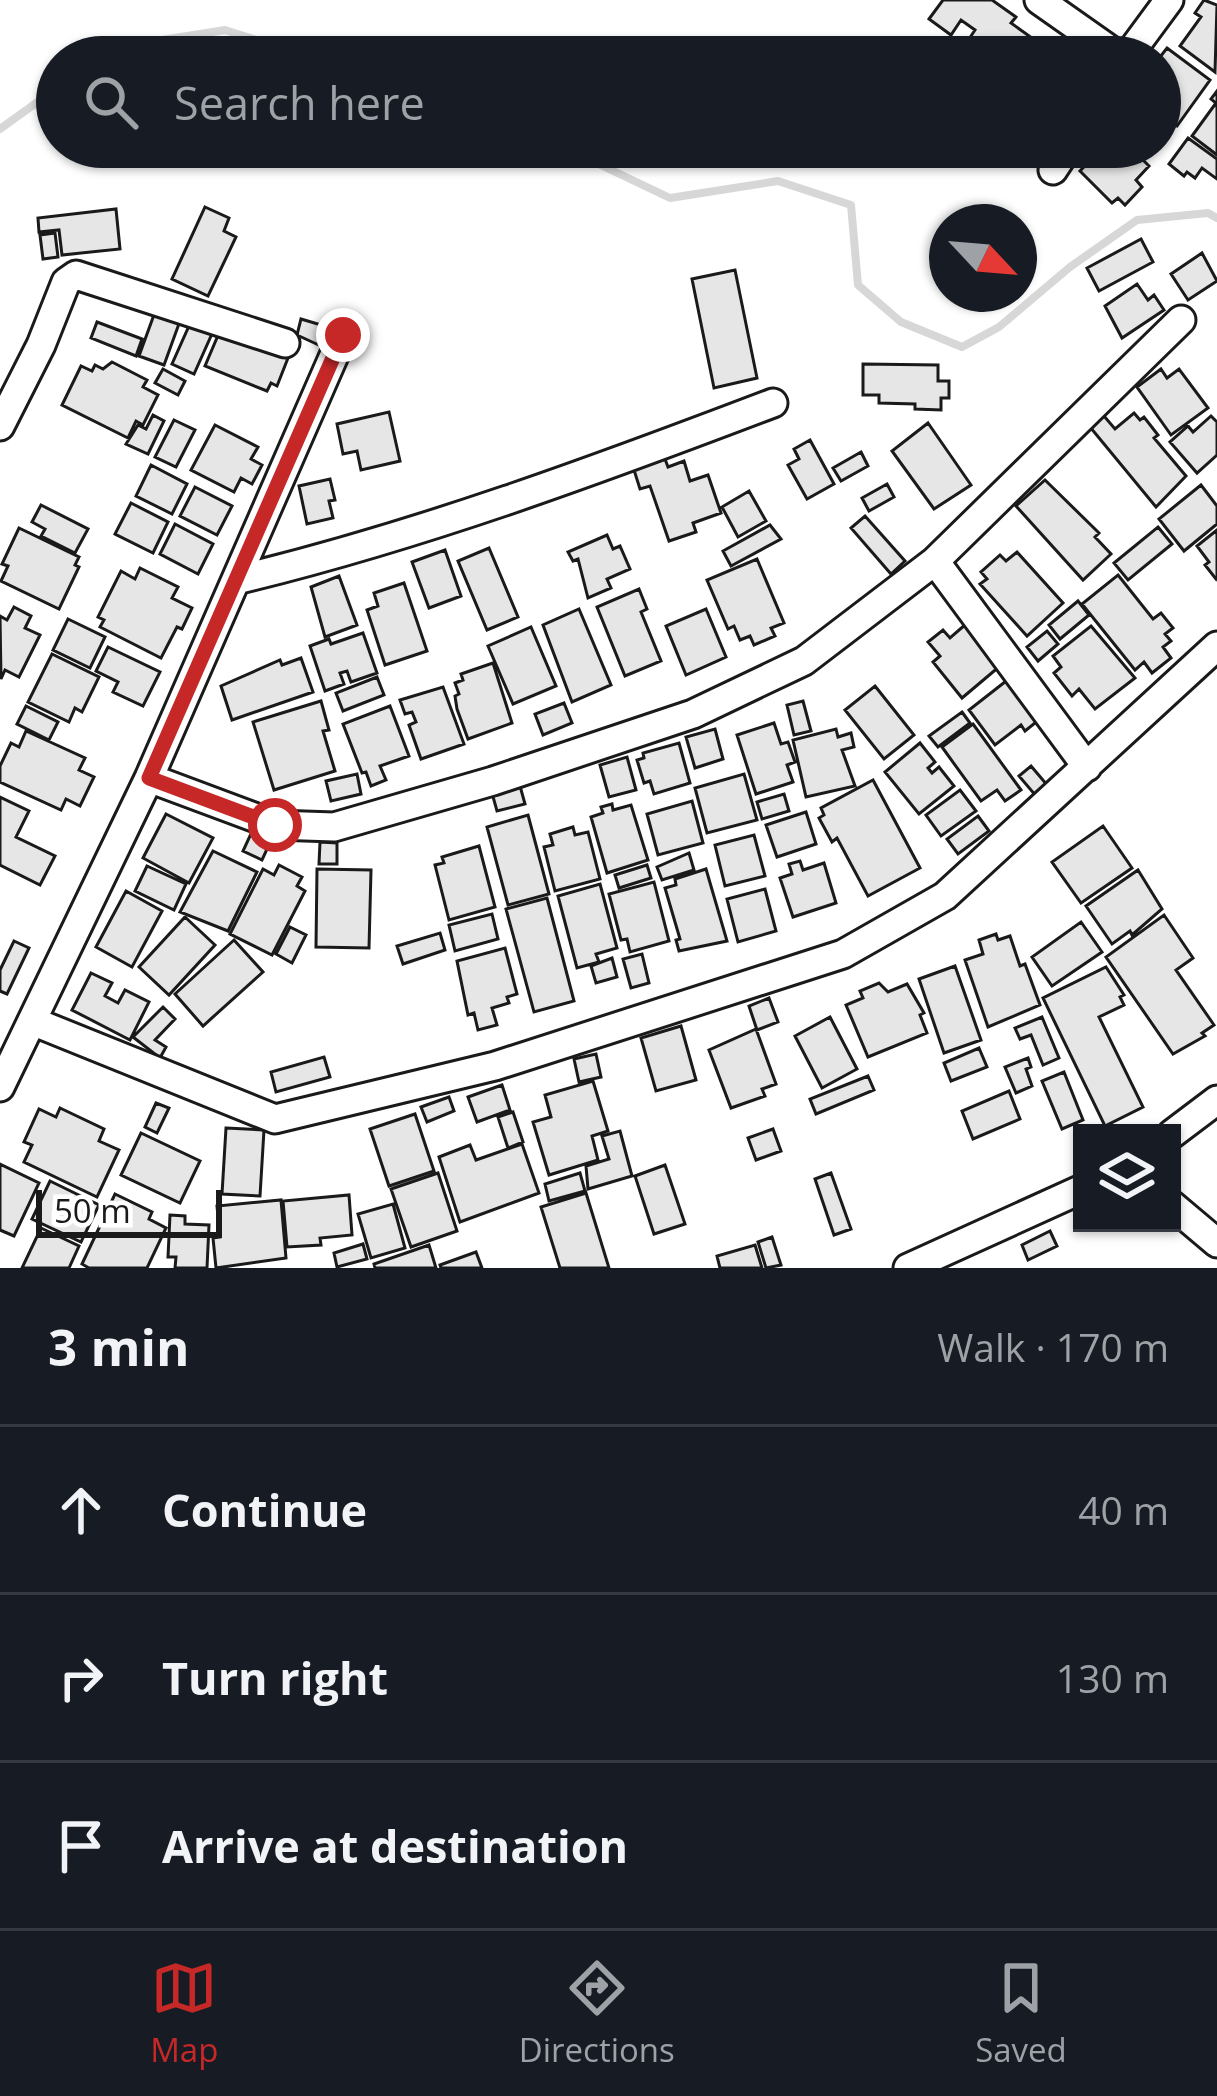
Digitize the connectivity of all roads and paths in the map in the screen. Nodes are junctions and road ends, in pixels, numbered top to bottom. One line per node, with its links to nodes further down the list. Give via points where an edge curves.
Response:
1 (1039, 0): 3 (street)
2 (1169, 0): 4 (street)
3 (1092, 36)
4 (1140, 36)
5 (1181, 320): 10 (street)
6 (343, 335): 11 (street)
7 (285, 343): 9 (street, via 76,275)
8 (773, 404): 11 (street, via 566,481)
9 (0, 426)
10 (935, 561): 13 (street); 14 (street, via 803,661 693,714 334,827 275,825)
11 (236, 580): 14 (street)
12 (1217, 646): 13 (street)
13 (1087, 767): 15 (street, via 945,896 843,954 495,1066 300,1116 275,1119)
14 (149, 778): 15 (street)
15 (32, 1021): 16 (street)
16 (0, 1088)
17 (1217, 1100): 18 (street)
18 (1181, 1127)
19 (1073, 1193): 22 (street)
20 (1181, 1213): 21 (street)
21 (1217, 1243)
22 (908, 1268)

